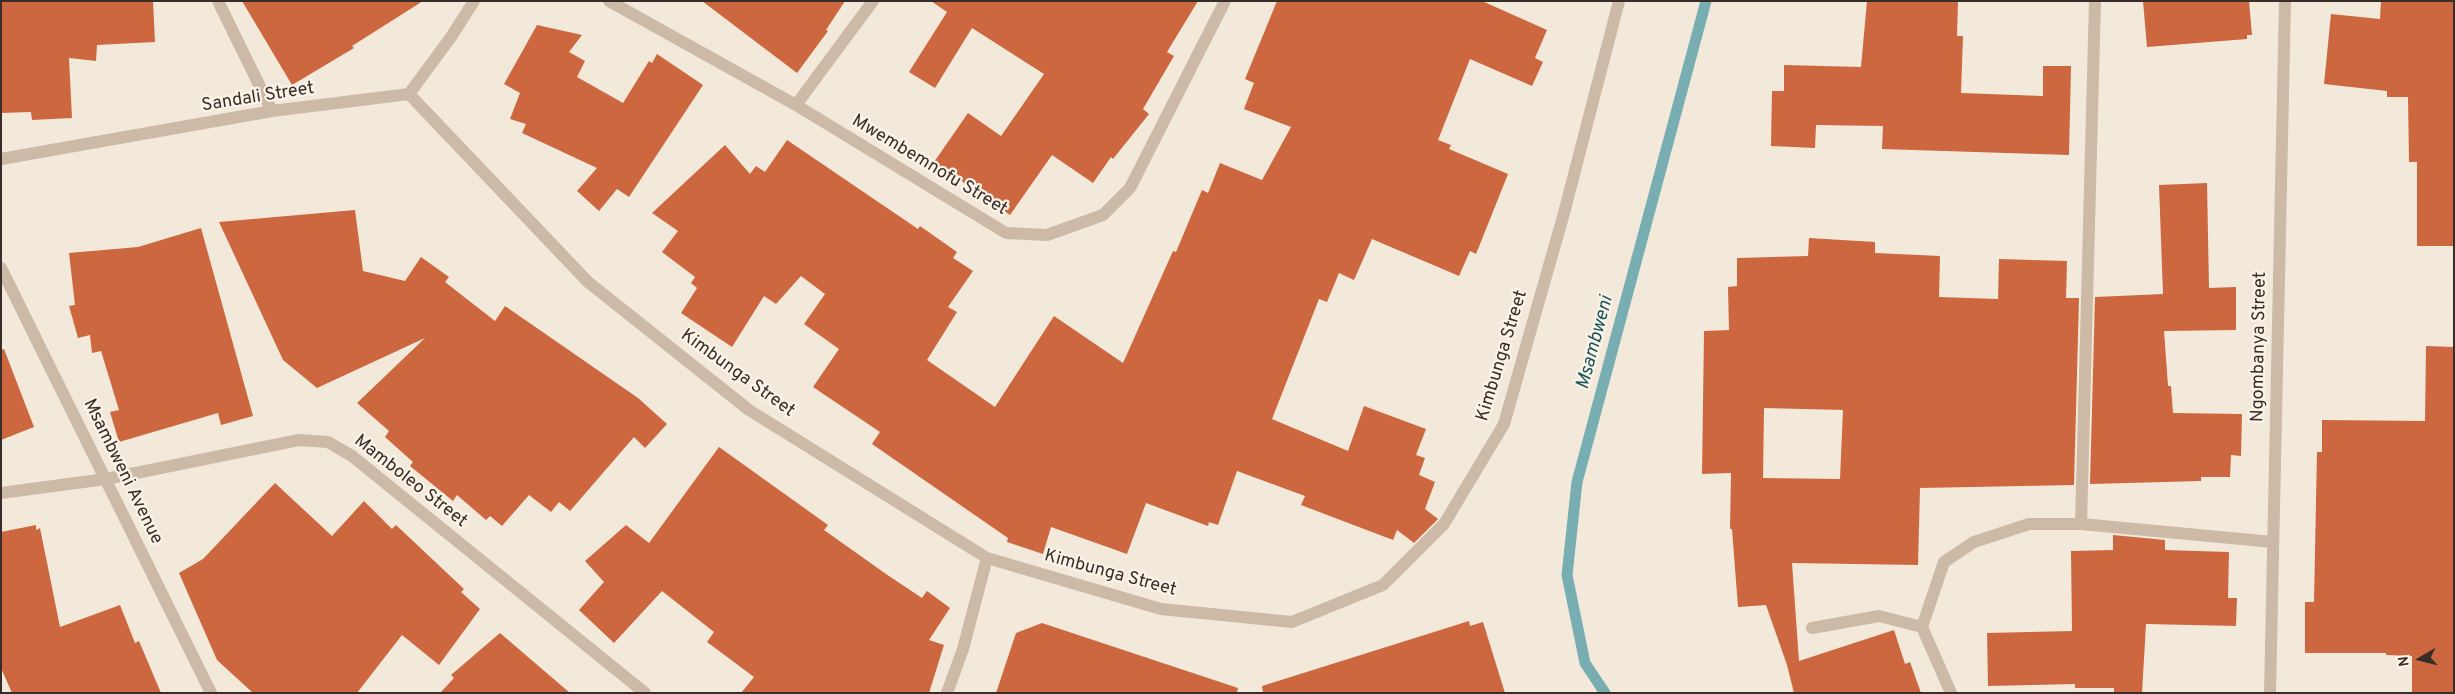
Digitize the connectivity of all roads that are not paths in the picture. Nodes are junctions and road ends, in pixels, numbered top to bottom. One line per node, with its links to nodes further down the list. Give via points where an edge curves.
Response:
1 (218, 1): 11 (street)
2 (474, 1): 9 (street)
3 (610, 1): 10 (street, Mwembemnofu Street)
4 (873, 1): 10 (street)
5 (1225, 1): 10 (street, Mwembemnofu Street, via 1130,188 1103,215 1046,236 1006,233)
6 (1619, 1): 18 (street, Kimbunga Street, via 1564,213 1504,424 1444,524 1383,585 1292,622 1161,609)
7 (2095, 1): 16 (street)
8 (2285, 1): 17 (street, Ngombanya Street)
9 (409, 94): 11 (street, Sandali Street); 18 (street, Kimbunga Street, via 596,288 749,410)
10 (796, 105)
11 (272, 111): 12 (street, Sandali Street)
12 (1, 159)
13 (1, 268): 14 (street, Msambweni Avenue)
14 (106, 479): 15 (street, Mamboleo Street); 21 (street, Msambweni Avenue); 22 (street, Mamboleo Street, via 299,440 328,442 352,456)
15 (1, 493)
16 (2081, 524): 17 (street); 19 (street, via 2029,524 1974,542 1944,562)
17 (2273, 542): 25 (street, Ngombanya Street)
18 (987, 558): 23 (street)
19 (1922, 627): 20 (street, via 1879,616); 24 (street)
20 (1812, 628)
21 (211, 693)
22 (645, 693)
23 (947, 693)
24 (1952, 693)
25 (2270, 693)

